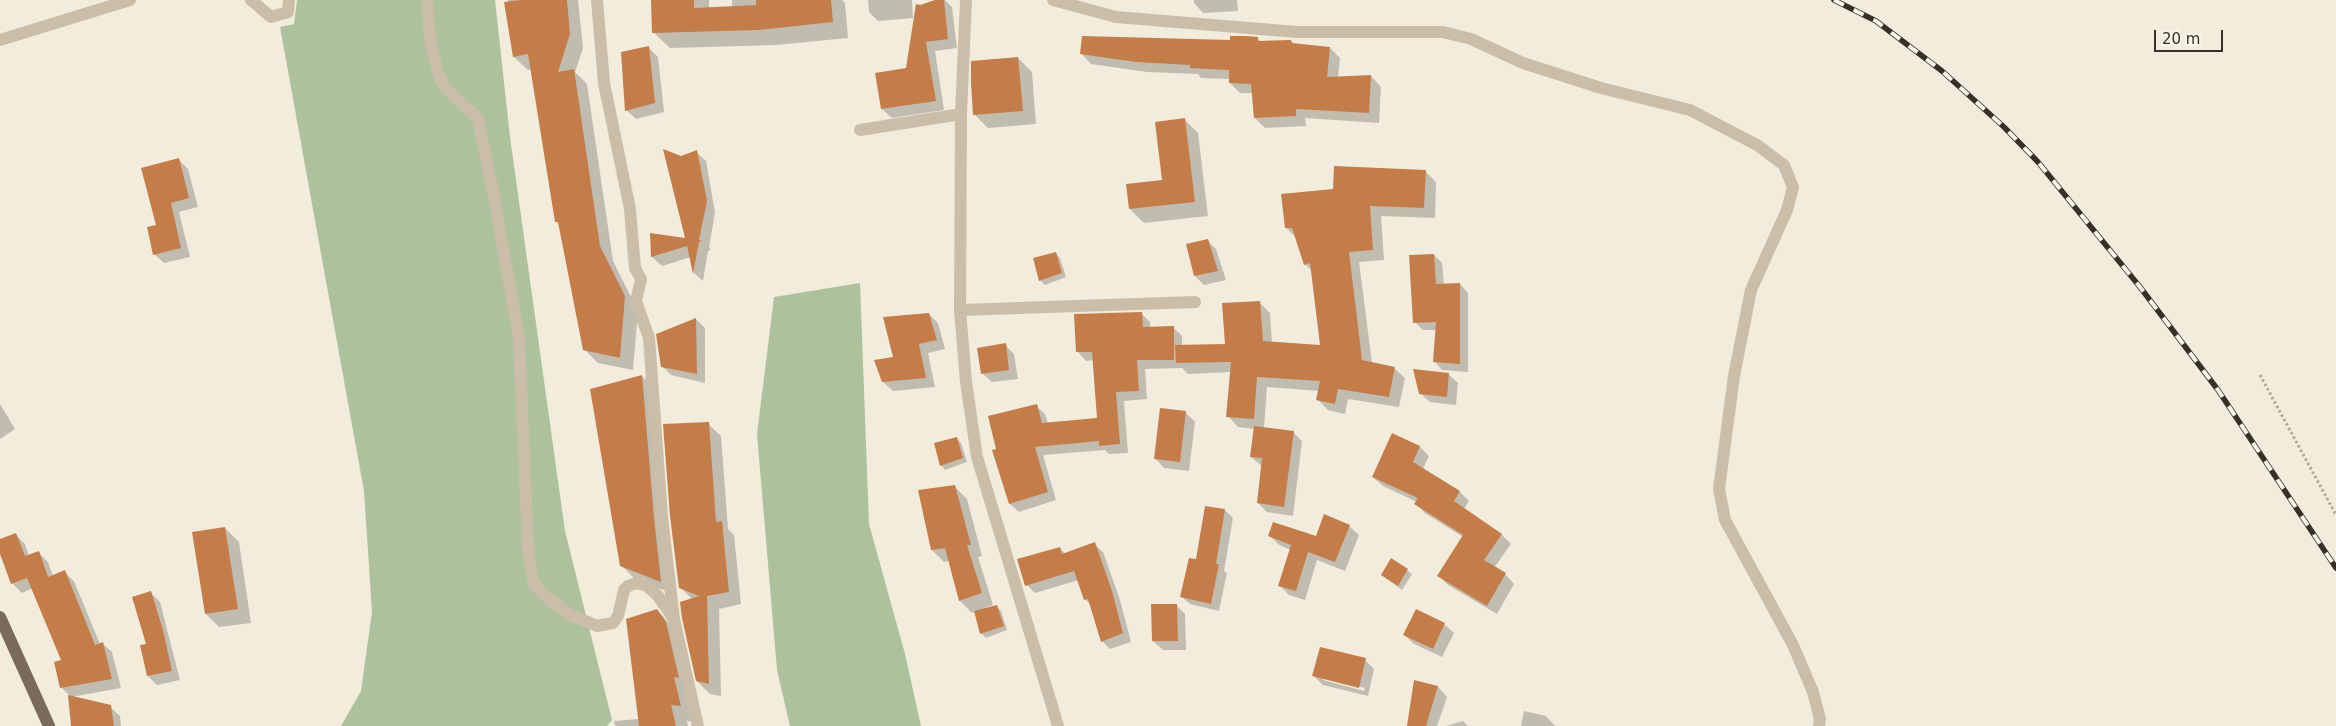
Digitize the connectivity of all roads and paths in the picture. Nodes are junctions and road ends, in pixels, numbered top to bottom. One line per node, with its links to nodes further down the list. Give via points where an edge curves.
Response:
1 (130, 0): 8 (street)
2 (251, 0): 3 (street, via 271,16 288,12)
3 (289, 0)
4 (427, 0): 16 (street, via 430,40 438,73 444,86 478,119 496,202 519,339 528,547 534,582 544,595 569,614 597,626 613,623 628,586 636,583 646,585)
5 (597, 0): 16 (street, via 604,82 630,209 635,268 641,279 636,301 649,338 662,517)
6 (966, 0): 9 (street)
7 (1053, 0): 20 (street, via 1116,17 1288,31 1443,32 1470,39 1523,63 1602,88 1690,110 1757,144 1784,165 1793,187 1787,210 1751,290 1734,376 1719,489 1725,520 1793,645 1809,684 1820,719)
8 (0, 40)
9 (961, 114): 10 (street); 12 (street)
10 (860, 130)
11 (1195, 302): 12 (street)
12 (960, 310): 19 (street, via 977,457)
13 (2260, 375): 14 (path)
14 (2336, 515)
15 (0, 617): 17 (main road)
16 (674, 620): 18 (street)
17 (50, 726)
18 (698, 726)
19 (1058, 726)
20 (1819, 726)

